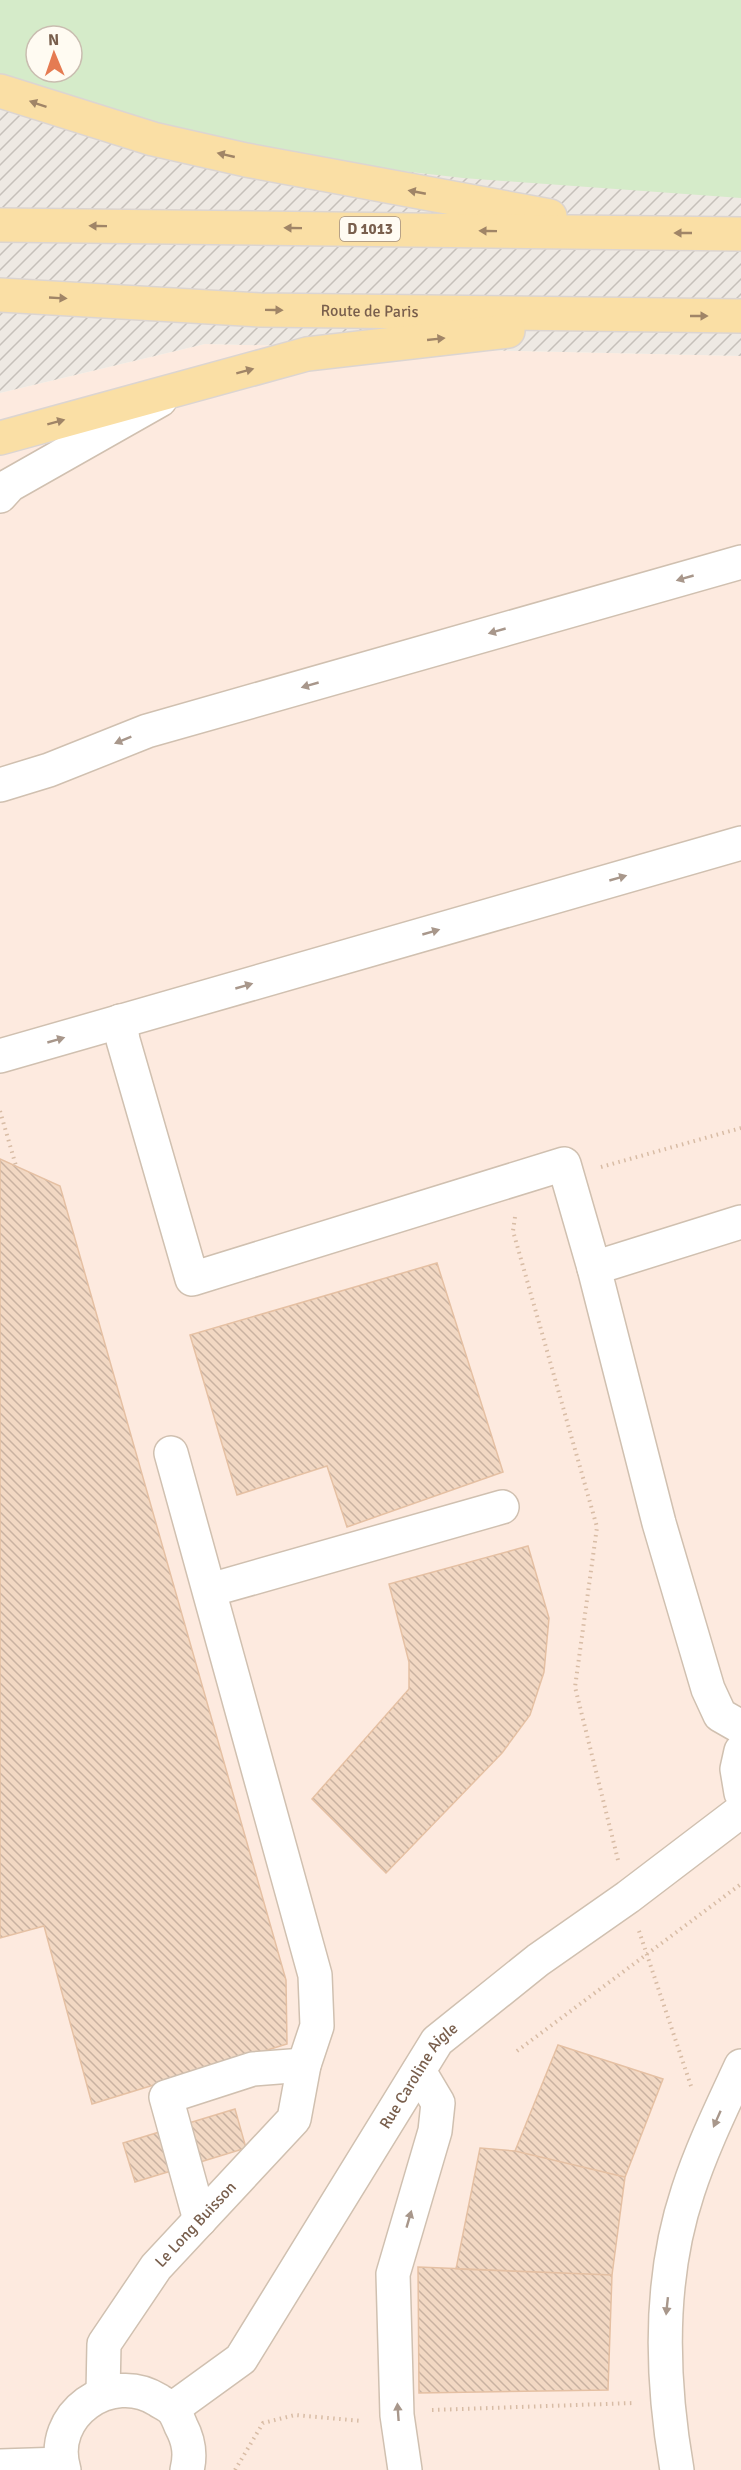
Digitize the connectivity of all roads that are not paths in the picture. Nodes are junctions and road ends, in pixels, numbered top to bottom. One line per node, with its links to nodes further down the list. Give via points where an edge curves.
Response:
1 (0, 91): 3 (main road, one-way to 1, via 246,160 153,139)
2 (0, 225): 3 (main road, D 1013, one-way to 2)
3 (640, 233): 4 (main road, D 1013, one-way to 3)
4 (741, 234)
5 (0, 295): 6 (main road, Route de Paris, one-way to 6, via 260,310)
6 (658, 316): 7 (main road, Route de Paris, one-way to 7); 8 (main road, one-way to 6, via 307,354)
7 (741, 316)
8 (178, 389): 9 (main road, one-way to 8); 10 (street)
9 (0, 438)
10 (3, 490)
11 (741, 562): 12 (street, one-way to 12, via 147,731)
12 (0, 785)
13 (741, 843): 14 (street, one-way to 13)
14 (120, 1021): 15 (street, one-way to 14); 17 (street, via 192,1279 565,1170)
15 (0, 1056)
16 (741, 1222): 17 (street)
17 (594, 1268): 21 (street, via 658,1523 708,1689 720,1714)
18 (171, 1453): 20 (street, Le Long Buisson)
19 (502, 1507): 20 (street)
20 (210, 1590): 25 (street, Le Long Buisson, via 315,1975 317,2026)
21 (741, 1727)
22 (741, 1751): 23 (street, via 737,1769)
23 (741, 1793)
24 (741, 1811): 27 (street, Rue Caroline Aigle, via 538,1960 437,2041)
25 (304, 2065): 28 (street, Le Long Buisson, via 294,2119); 28 (street, via 253,2069 166,2097)
26 (741, 2066): 35 (street, one-way to 35, via 708,2138 674,2243 664,2335 666,2401)
27 (419, 2071): 30 (street, Rue Caroline Aigle, via 241,2359); 34 (street, one-way to 27, via 397,2415 393,2274 435,2131 438,2103)
28 (200, 2220): 29 (street, Le Long Buisson, via 156,2267 104,2344)
29 (103, 2393): 30 (street, via 125,2389 146,2392); 32 (street, via 84,2404 70,2421 63,2441)
30 (172, 2409): 33 (street, via 189,2439)
31 (0, 2466): 32 (street)
32 (63, 2467)
33 (187, 2470)
34 (405, 2470)
35 (677, 2470)

